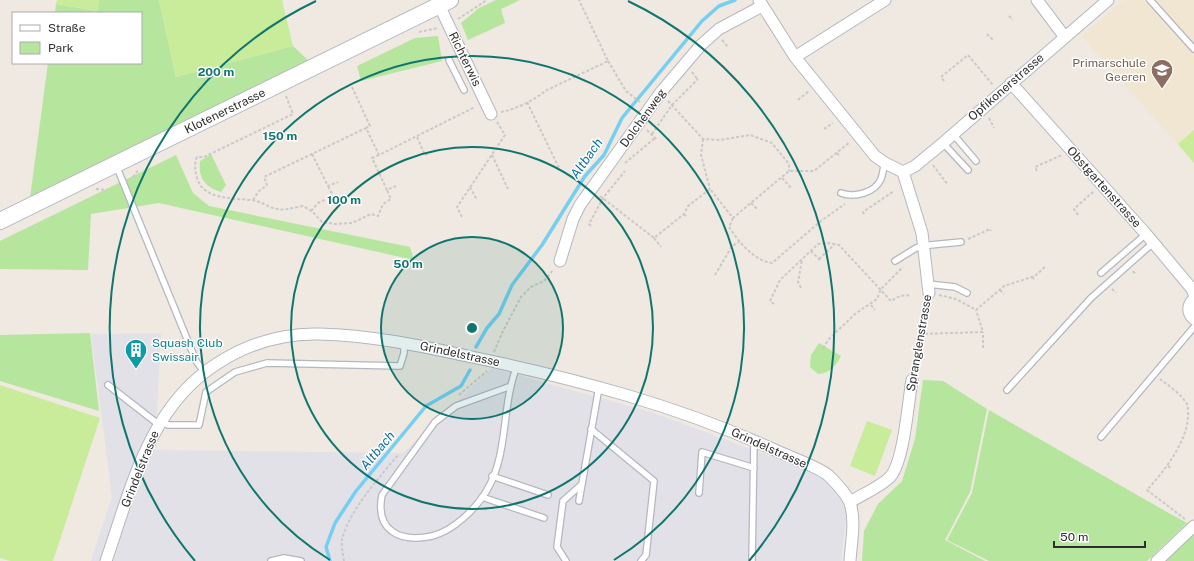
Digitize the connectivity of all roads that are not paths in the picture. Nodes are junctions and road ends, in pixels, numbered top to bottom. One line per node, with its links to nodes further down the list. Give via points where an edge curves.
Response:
1 (885, 0): 9 (street)
2 (1037, 0): 7 (street)
3 (1108, 0): 7 (street, Opfikonerstrasse)
4 (1150, 0): 8 (lane)
5 (444, 3): 13 (street, Richterwis); 18 (main road, Klotenerstrasse)
6 (761, 3): 9 (street); 27 (street, Dolchenweg, via 714,33 661,92 580,205)
7 (1064, 36): 11 (street, Opfikonerstrasse)
8 (1194, 49)
9 (795, 57): 17 (street, via 875,156)
10 (449, 60): 12 (lane)
11 (1011, 83): 14 (street, Opfikonerstrasse); 23 (street, Obstgartenstrasse)
12 (464, 90)
13 (491, 114)
14 (953, 134): 15 (street, Opfikonerstrasse); 16 (lane)
15 (943, 143): 19 (lane); 20 (street, Opfikonerstrasse, via 915,166)
16 (976, 161)
17 (884, 163): 20 (street); 21 (lane, via 881,180 869,191 856,196)
18 (116, 165): 22 (main road, Klotenerstrasse); 37 (lane, via 196,360)
19 (968, 170)
20 (903, 172): 25 (street, Spranglenstrasse)
21 (841, 193)
22 (0, 221)
23 (1150, 238): 28 (lane); 31 (street, Obstgartenstrasse); 42 (lane)
24 (962, 242): 25 (lane)
25 (924, 246): 26 (lane); 29 (street, Spranglenstrasse)
26 (895, 261)
27 (557, 264)
28 (1101, 273)
29 (929, 289): 30 (lane, via 955,287)
30 (967, 293)
31 (1194, 294)
32 (1194, 299): 33 (street, via 1188,309)
33 (1194, 319)
34 (1194, 327): 45 (lane)
35 (404, 343): 36 (street, Grindelstrasse); 37 (street, Grindelstrasse, via 327,334 291,336 252,346 233,354); 43 (lane, via 400,366 267,363 235,372 206,392 199,425 168,426)
36 (518, 366): 40 (lane); 41 (street, Grindelstrasse)
37 (204, 372): 43 (street, Grindelstrasse, via 178,396)
38 (912, 380): 54 (street, Spranglenstrasse, via 900,457 895,471 882,483)
39 (108, 385): 43 (lane)
40 (511, 386): 48 (lane, via 504,436); 52 (lane, via 456,406 435,422 382,494 382,522 393,533 410,538 432,536 451,527 468,514)
41 (599, 386): 44 (lane); 46 (street, Grindelstrasse, via 671,408)
42 (1007, 390)
43 (160, 422): 57 (street, Grindelstrasse, via 143,455)
44 (591, 429): 49 (lane); 61 (lane, via 654,481 646,555)
45 (1101, 437)
46 (754, 441): 47 (lane); 54 (street, Grindelstrasse, via 828,474)
47 (754, 468): 50 (lane, via 702,452); 62 (lane)
48 (492, 476): 51 (lane); 52 (lane)
49 (582, 484): 53 (lane); 60 (lane, via 563,501 557,548)
50 (699, 493)
51 (548, 495)
52 (482, 497): 55 (lane)
53 (579, 501)
54 (850, 502): 63 (street, via 853,524)
55 (544, 518)
56 (1191, 524): 64 (street)
57 (106, 561)
58 (271, 561): 59 (lane, via 284,558)
59 (301, 561)
60 (566, 561)
61 (641, 561)
62 (752, 561)
63 (850, 561)
64 (1157, 561)

